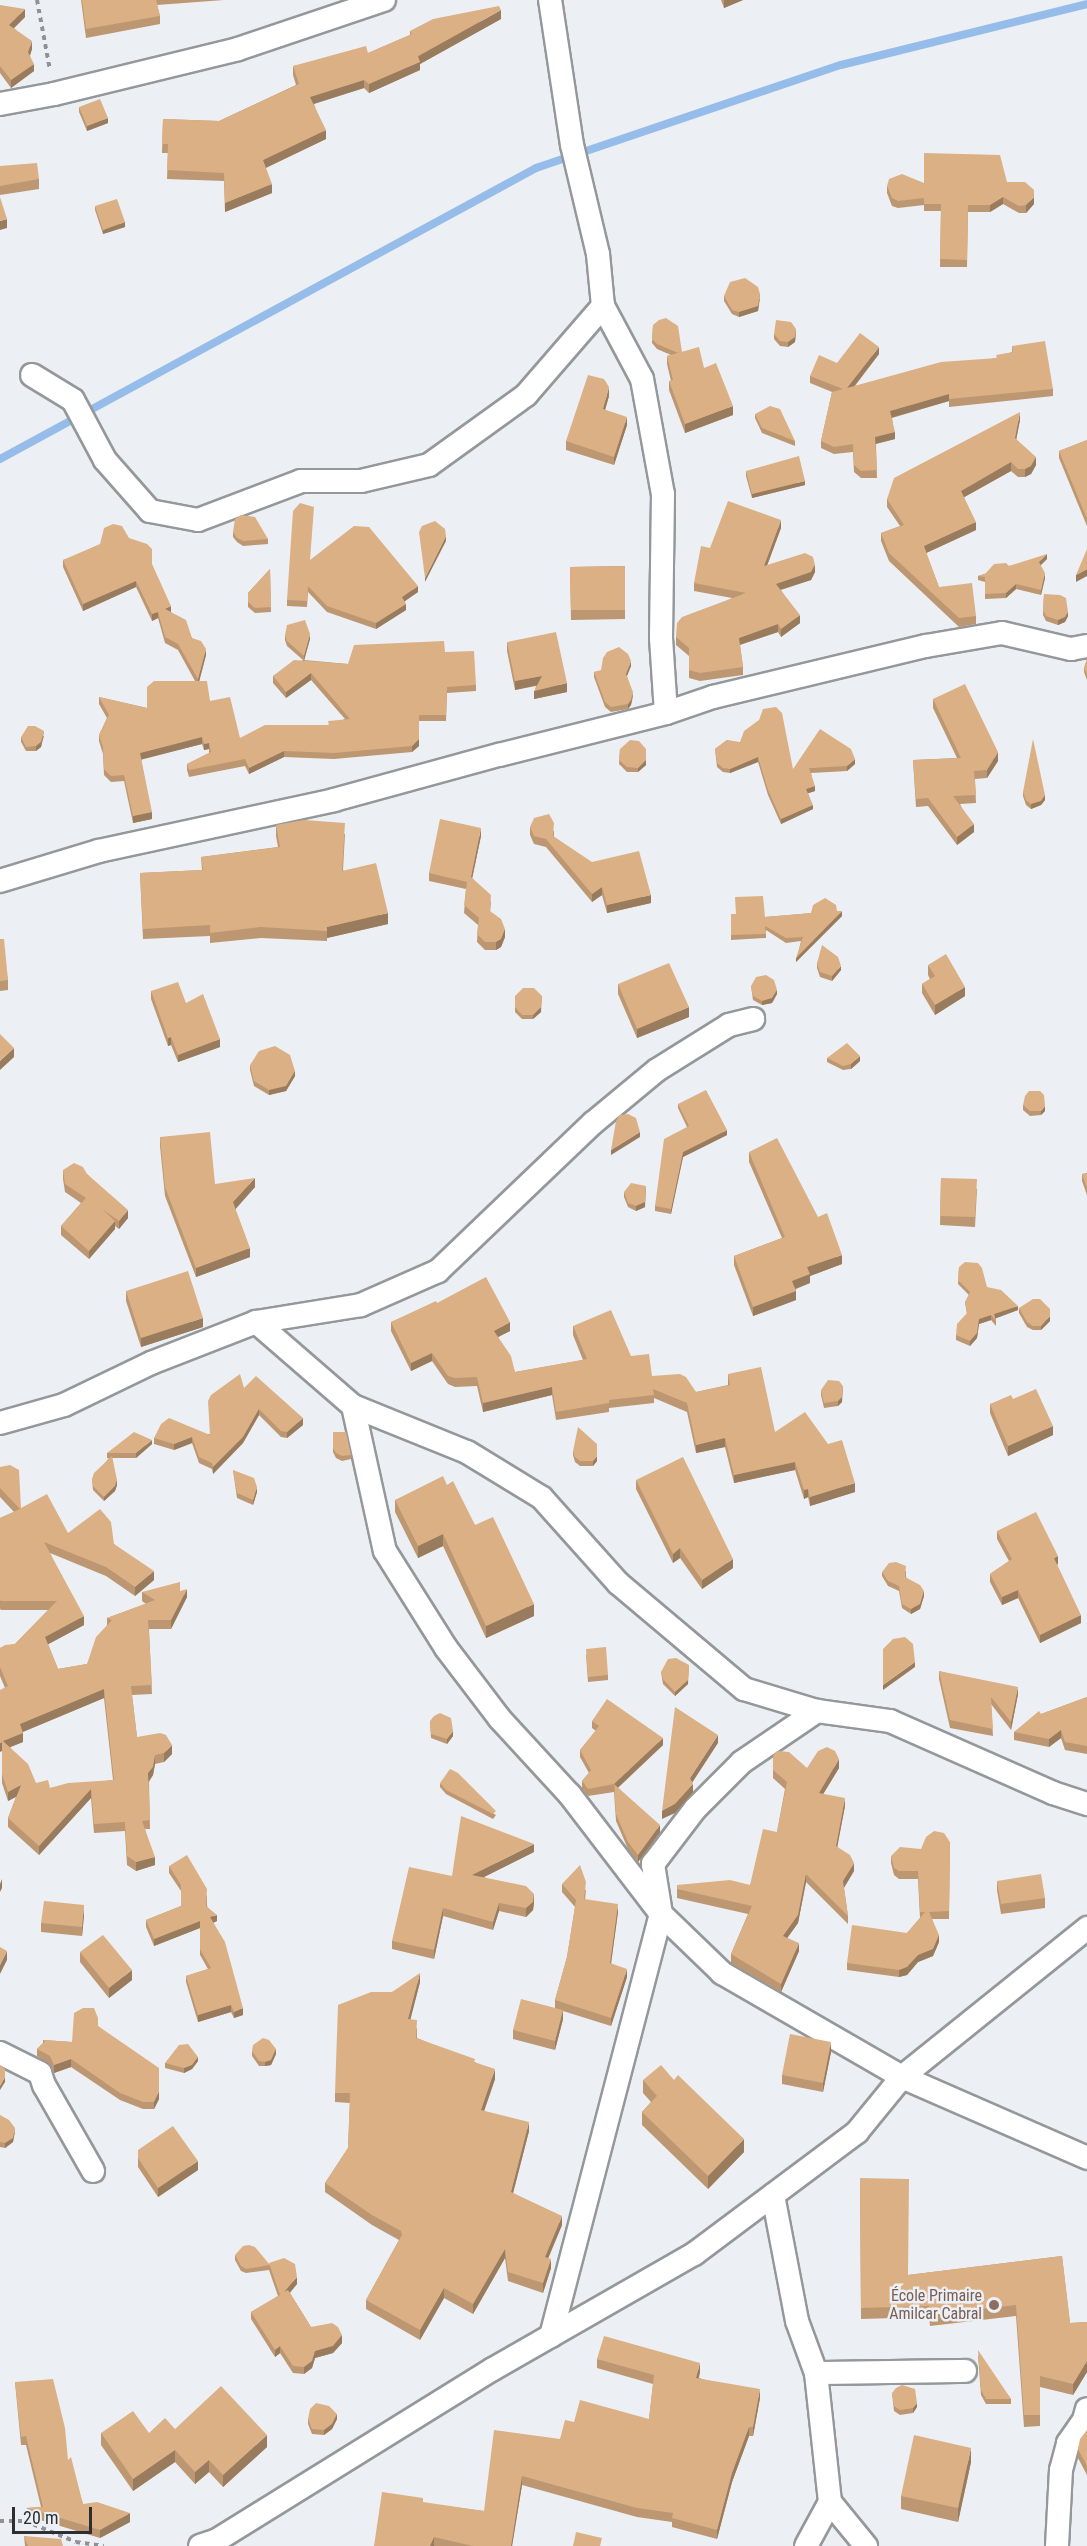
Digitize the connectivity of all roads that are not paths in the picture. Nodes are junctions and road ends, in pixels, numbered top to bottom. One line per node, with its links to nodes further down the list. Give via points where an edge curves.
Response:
1 (384, 0): 3 (street, via 238,49)
2 (550, 0): 4 (street, via 572,145 598,254)
3 (0, 104)
4 (603, 306): 5 (street, via 526,395 429,465 361,481 301,481 198,520 150,512 105,460 73,400); 7 (street, via 642,379 663,494 661,638)
5 (32, 375)
6 (1087, 646): 7 (street, via 1071,649 1002,633 926,646 713,697)
7 (666, 713): 8 (street, via 334,800 99,851)
8 (0, 881)
9 (753, 1019): 10 (street, via 729,1025 657,1070 593,1123 438,1271 361,1305)
10 (256, 1322): 11 (street); 12 (street, via 151,1364 64,1405)
11 (353, 1406): 13 (street, via 467,1452 542,1498 618,1583 744,1689); 15 (street, via 385,1551 446,1648 570,1795)
12 (0, 1423)
13 (817, 1711): 14 (street, via 890,1721 1053,1793); 15 (street, via 742,1762 695,1809 654,1864)
14 (1087, 1804)
15 (661, 1914): 18 (street, via 722,1973); 22 (street)
16 (1087, 1928): 18 (street)
17 (0, 2053): 20 (street, via 40,2073)
18 (902, 2077): 19 (street); 21 (street, via 857,2132)
19 (1087, 2158)
20 (93, 2171)
21 (773, 2196): 22 (street, via 694,2254); 24 (street, via 797,2321)
22 (551, 2336): 27 (street, via 218,2540)
23 (965, 2371): 24 (street)
24 (816, 2373): 26 (street)
25 (1087, 2409): 30 (street, via 1068,2443 1060,2470)
26 (830, 2502): 28 (street); 29 (street)
27 (200, 2546)
28 (806, 2546)
29 (866, 2546)
30 (1057, 2546)

